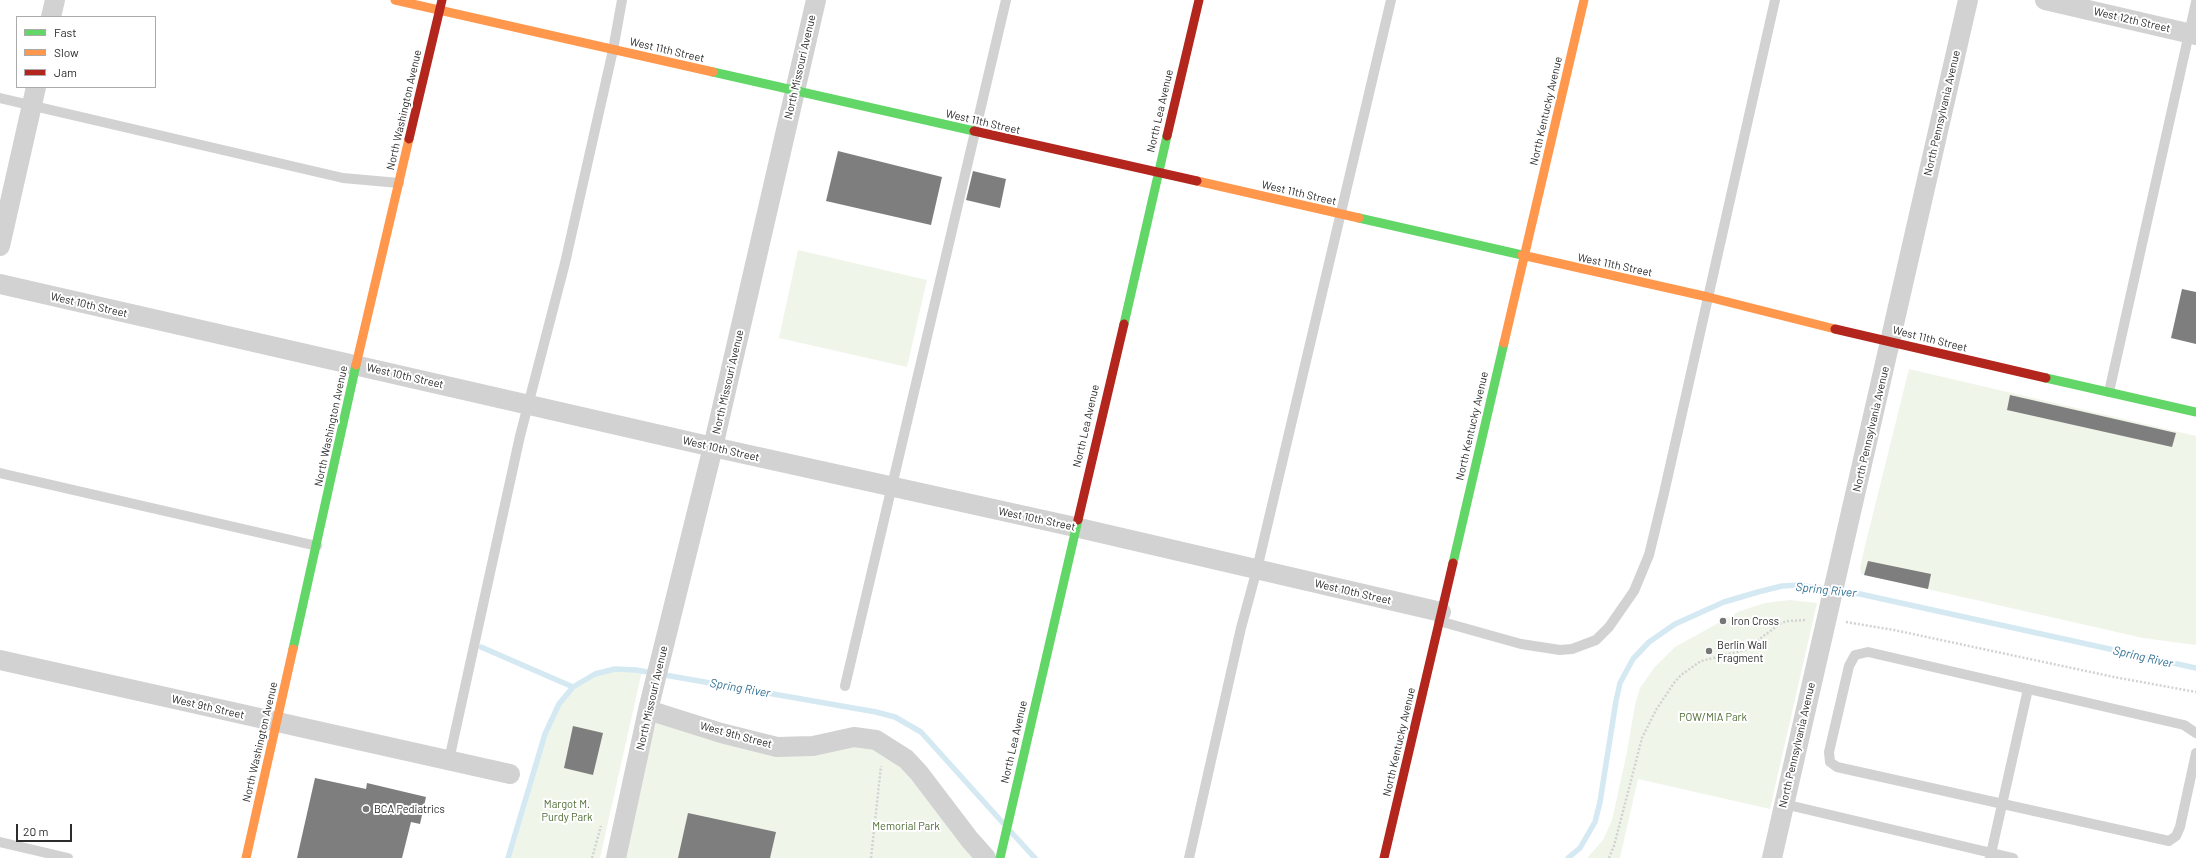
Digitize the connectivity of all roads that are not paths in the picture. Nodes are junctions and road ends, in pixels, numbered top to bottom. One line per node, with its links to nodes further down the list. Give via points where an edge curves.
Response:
1 (55, 0): 15 (street)
2 (395, 0): 14 (street, West 11th Street)
3 (442, 0): 14 (street, North Washington Avenue)
4 (622, 0): 17 (lane)
5 (816, 0): 18 (street, North Missouri Avenue)
6 (1006, 0): 21 (lane)
7 (1199, 0): 22 (street, North Lea Avenue)
8 (1391, 0): 24 (lane)
9 (1584, 0): 26 (street, North Kentucky Avenue)
10 (1775, 0): 28 (lane)
11 (1968, 0): 29 (street, North Pennsylvania Avenue)
12 (2045, 0): 16 (street, West 12th Street)
13 (2196, 2): 16 (lane)
14 (440, 10): 17 (street, West 11th Street); 23 (street, North Washington Avenue)
15 (51, 16)
16 (2193, 34): 31 (lane)
17 (613, 50): 18 (street, West 11th Street); 32 (lane, via 565,263)
18 (795, 92): 21 (street, West 11th Street); 34 (street, North Missouri Avenue)
19 (34, 96): 20 (lane); 23 (lane, via 343,178); 25 (street)
20 (0, 98)
21 (974, 132): 22 (street, West 11th Street); 36 (lane)
22 (1158, 174): 24 (street, West 11th Street); 37 (street, North Lea Avenue)
23 (399, 183): 30 (street, North Washington Avenue)
24 (1341, 215): 26 (street, West 11th Street); 39 (lane)
25 (0, 246)
26 (1524, 257): 28 (street, West 11th Street); 40 (street, North Kentucky Avenue)
27 (0, 284): 30 (street, West 10th Street)
28 (1708, 297): 29 (street, West 11th Street); 40 (lane, via 1649,555 1634,591 1608,627 1590,643 1560,650 1521,644)
29 (1891, 342): 31 (street, West 11th Street); 50 (street, North Pennsylvania Avenue)
30 (356, 366): 32 (street, West 10th Street); 38 (street, North Washington Avenue)
31 (2109, 392): 33 (street, West 11th Street)
32 (529, 404): 34 (street, West 10th Street); 48 (lane)
33 (2196, 412)
34 (712, 447): 36 (street, West 10th Street); 44 (street, North Missouri Avenue)
35 (0, 473): 38 (lane)
36 (892, 486): 37 (street, West 10th Street); 42 (lane)
37 (1075, 527): 39 (street, West 10th Street); 54 (street, North Lea Avenue, via 1013,797)
38 (317, 546): 45 (street, North Washington Avenue)
39 (1257, 569): 40 (street, West 10th Street); 58 (lane, via 1241,628)
40 (1440, 617): 59 (street, North Kentucky Avenue)
41 (0, 660): 45 (street, West 9th Street)
42 (845, 686)
43 (2028, 689): 46 (lane, via 2184,725); 51 (lane); 51 (lane, via 1868,652 1855,655 1849,666 1829,752 1830,762 1837,767)
44 (648, 710): 54 (street, West 9th Street, via 736,737 777,746 813,746 854,737 876,740 901,756 919,773 970,840); 57 (street, North Missouri Avenue)
45 (277, 722): 48 (street, West 9th Street); 56 (street, North Washington Avenue)
46 (2196, 733)
47 (2196, 753): 51 (lane, via 2180,827 2176,836 2169,841)
48 (449, 760): 49 (street, West 9th Street)
49 (510, 774)
50 (1784, 804): 53 (lane); 60 (street, North Pennsylvania Avenue)
51 (2002, 804): 53 (lane)
52 (0, 842): 55 (lane)
53 (1990, 855): 61 (lane)
54 (996, 856)
55 (68, 858)
56 (246, 858)
57 (616, 858)
58 (1190, 858)
59 (1384, 858)
60 (1772, 858)
61 (2013, 858)

